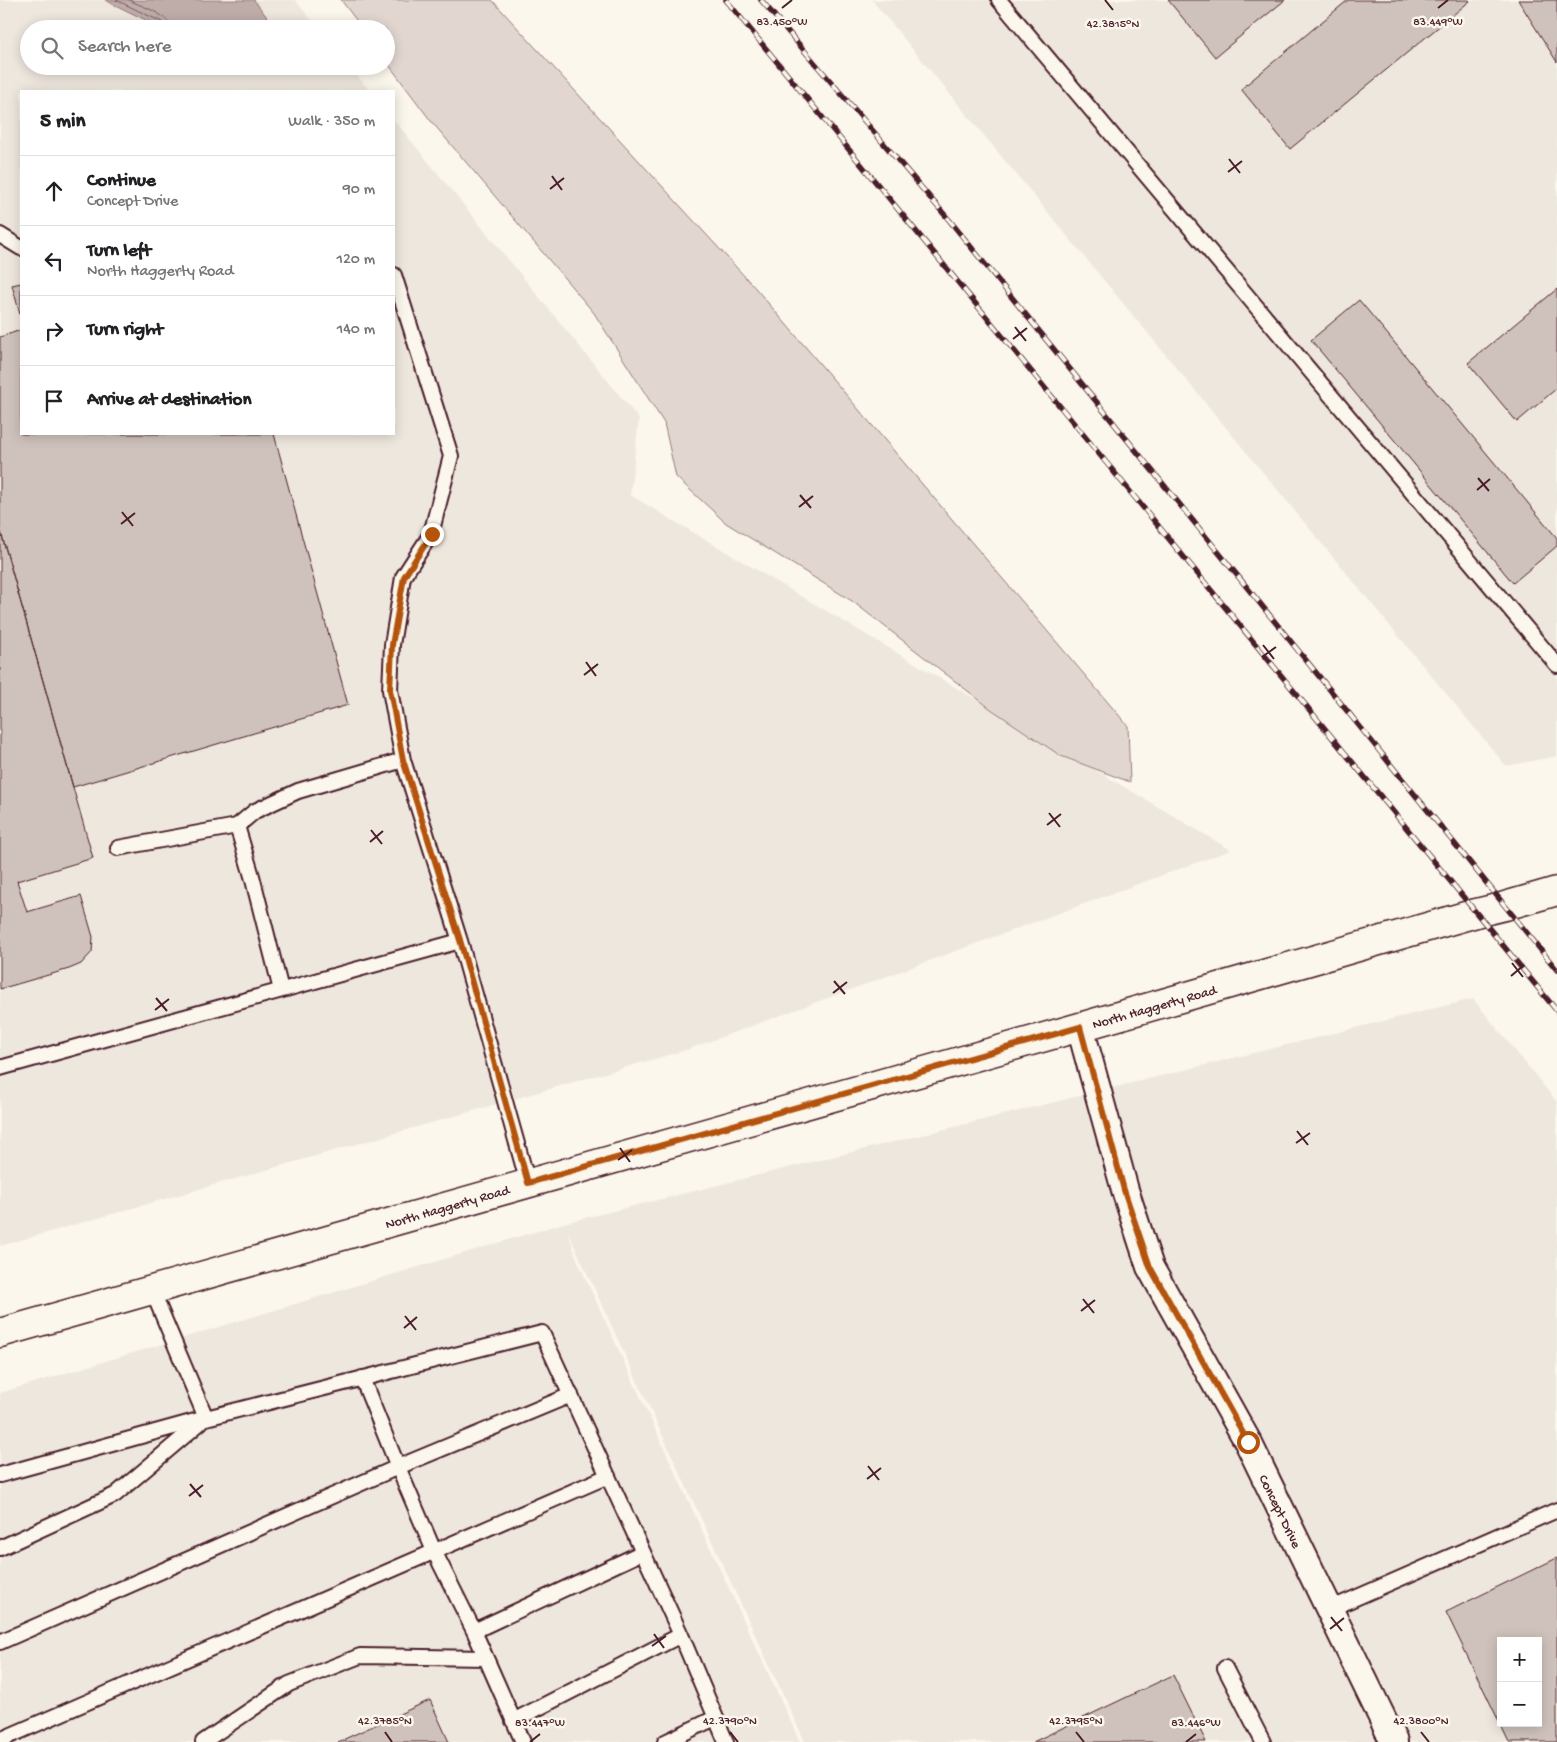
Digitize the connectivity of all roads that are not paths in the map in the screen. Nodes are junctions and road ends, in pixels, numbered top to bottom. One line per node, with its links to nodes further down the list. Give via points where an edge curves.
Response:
1 (999, 0): 5 (lane)
2 (0, 235): 3 (lane)
3 (20, 247)
4 (395, 278): 6 (lane, via 451,456 432,534 404,577 392,645 390,690)
5 (1557, 665)
6 (403, 760): 7 (lane, via 298,792 255,811); 10 (lane)
7 (237, 826): 8 (lane); 11 (lane)
8 (118, 848)
9 (1557, 891): 12 (street, North Haggerty Road)
10 (460, 940): 11 (lane); 14 (lane)
11 (280, 990): 13 (lane)
12 (1080, 1027): 14 (street, North Haggerty Road); 27 (street, Concept Drive, via 1124,1190 1150,1267 1248,1442)
13 (0, 1068)
14 (528, 1183): 15 (street, North Haggerty Road)
15 (152, 1290): 16 (street, North Haggerty Road); 19 (lane)
16 (0, 1333)
17 (362, 1378): 18 (lane, via 542,1333); 19 (lane); 20 (lane)
18 (572, 1395): 20 (lane); 22 (lane)
19 (206, 1418): 21 (lane); 24 (lane, via 115,1495)
20 (398, 1468): 25 (lane); 30 (lane)
21 (0, 1475)
22 (608, 1476): 25 (lane); 26 (lane)
23 (1557, 1510): 27 (lane)
24 (0, 1548)
25 (434, 1551): 28 (lane); 35 (lane)
26 (643, 1552): 28 (lane); 29 (lane)
27 (1330, 1609): 41 (street, Concept Drive)
28 (474, 1631): 31 (lane)
29 (682, 1635): 33 (lane); 34 (lane)
30 (0, 1642)
31 (486, 1658): 34 (lane); 36 (lane, via 360,1656 289,1684)
32 (1225, 1668): 40 (lane)
33 (715, 1718): 38 (lane); 39 (lane)
34 (513, 1721): 37 (lane)
35 (0, 1740)
36 (203, 1742)
37 (523, 1742)
38 (665, 1742)
39 (726, 1742)
40 (1263, 1742)
41 (1394, 1742)

